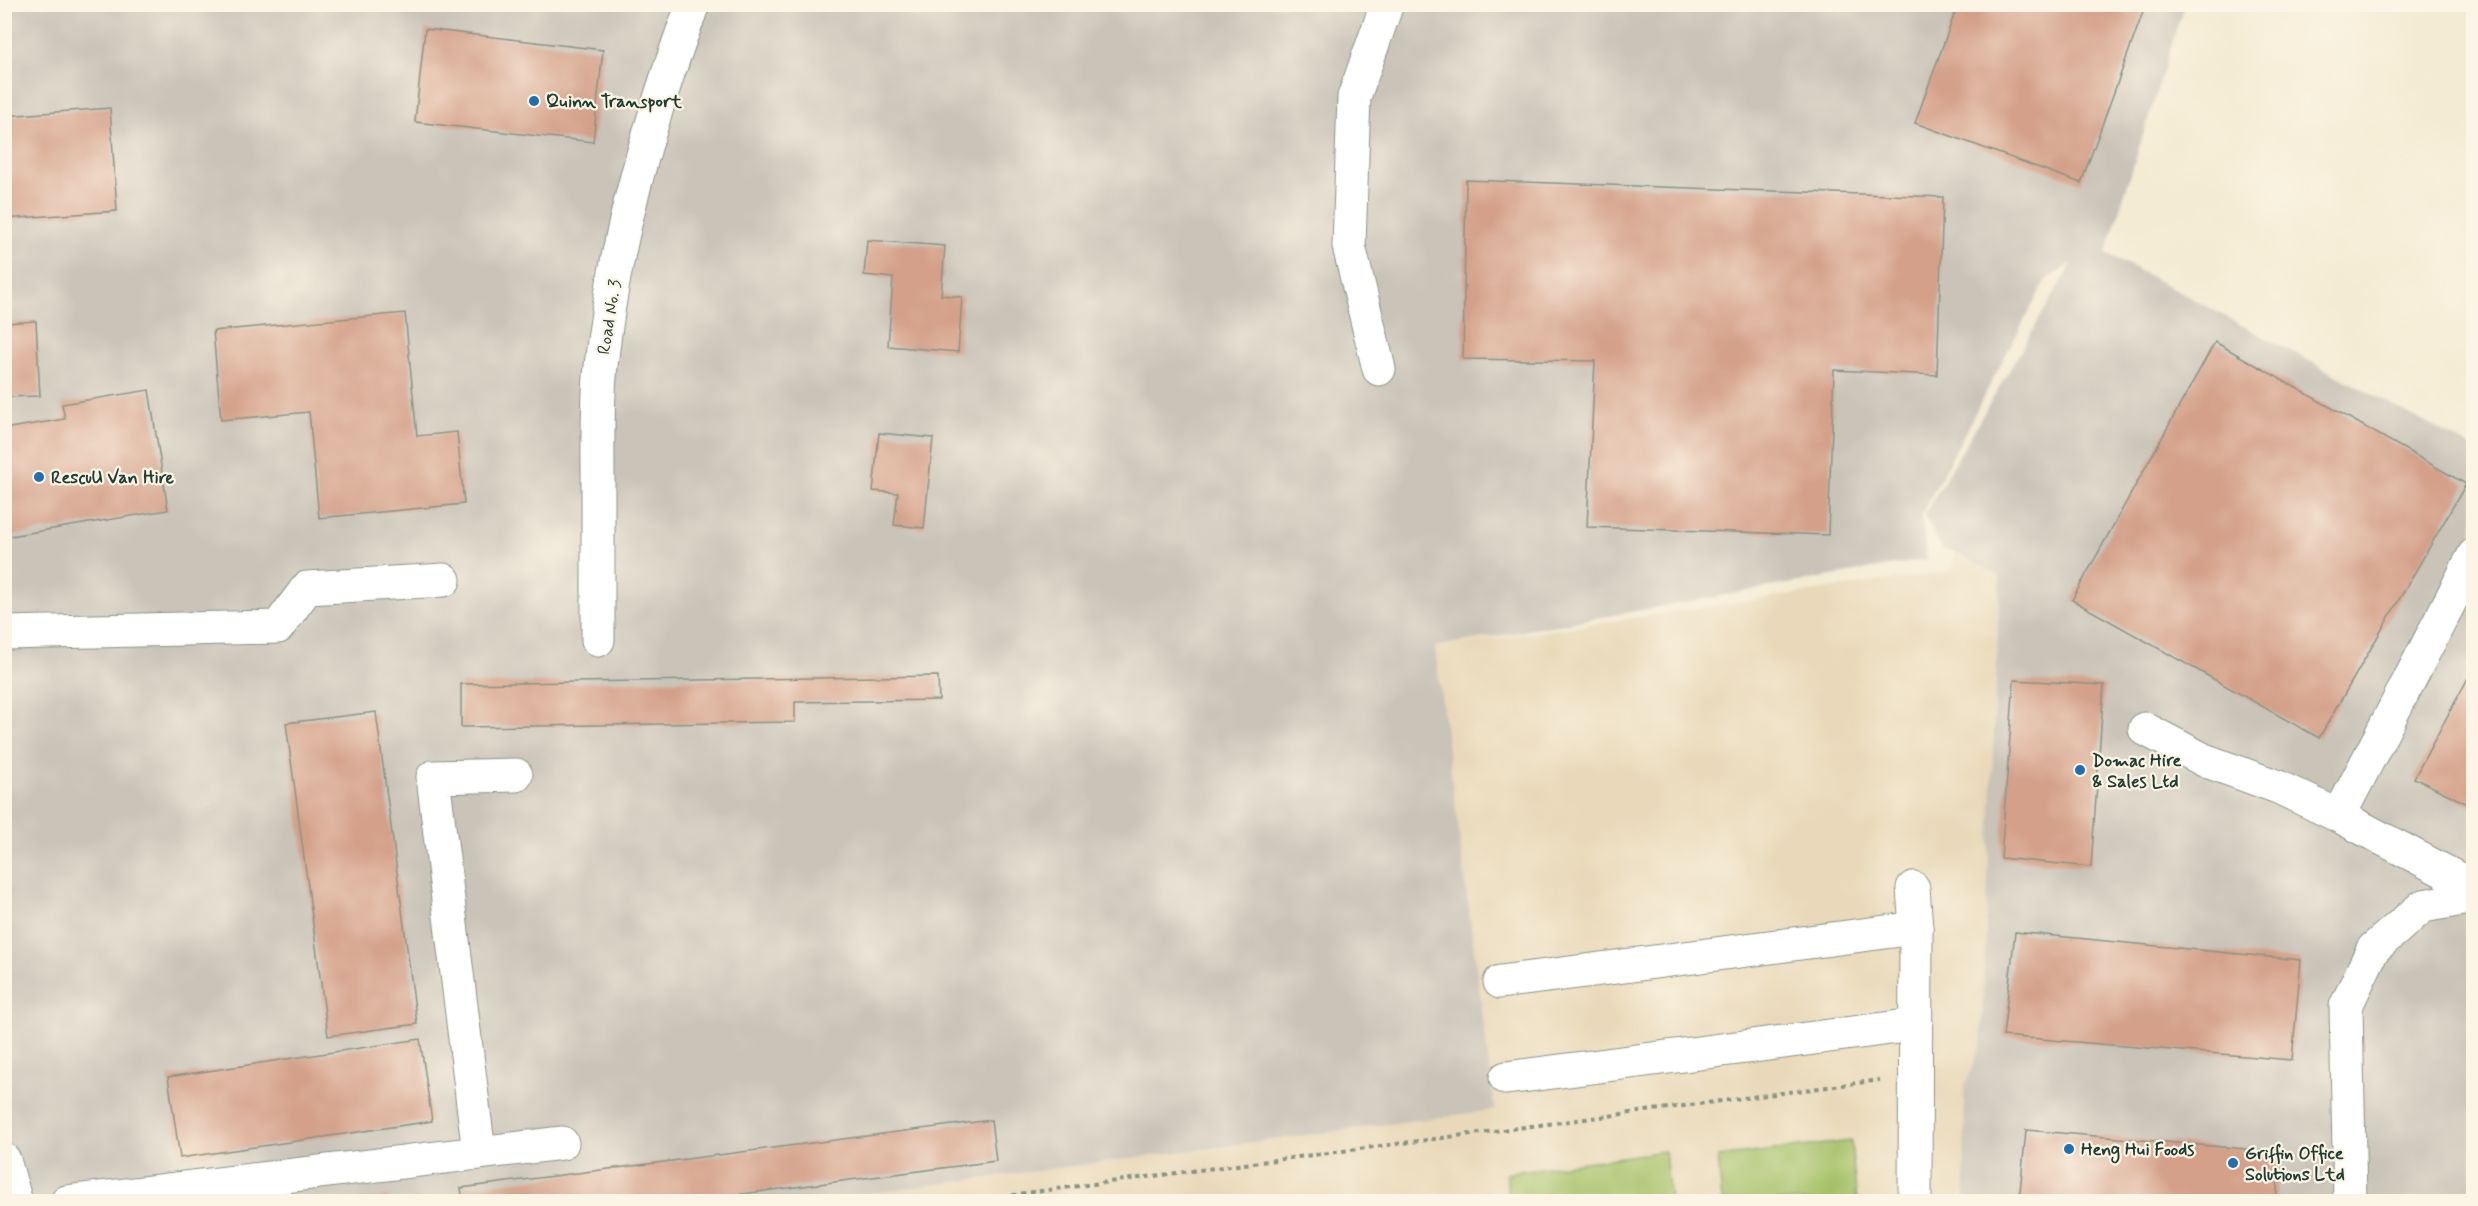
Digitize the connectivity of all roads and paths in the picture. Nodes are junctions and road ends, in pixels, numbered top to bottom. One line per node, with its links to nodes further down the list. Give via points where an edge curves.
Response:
1 (693, 4): 7 (street, Road No. 3, via 660,94 644,152 607,318 598,408)
2 (1387, 4): 3 (street, via 1354,97 1349,246)
3 (1379, 369)
4 (2474, 555): 10 (street)
5 (444, 580): 6 (street, via 307,588 278,627)
6 (4, 633)
7 (598, 640)
8 (2145, 729): 10 (street, via 2204,760 2278,787)
9 (516, 775): 20 (street, via 433,777)
10 (2339, 816): 11 (street)
11 (2474, 887)
12 (1913, 888): 14 (street)
13 (2474, 897): 26 (street, via 2423,906 2373,949 2346,1006)
14 (1916, 928): 15 (street); 16 (street)
15 (1500, 982)
16 (1914, 1025): 17 (street); 18 (street)
17 (1915, 1076): 24 (path, via 1018,1194); 25 (street)
18 (1506, 1078)
19 (562, 1143): 20 (street)
20 (479, 1153): 23 (street)
21 (4, 1160): 22 (street)
22 (16, 1202)
23 (67, 1202)
24 (986, 1202)
25 (1915, 1202)
26 (2350, 1202)

